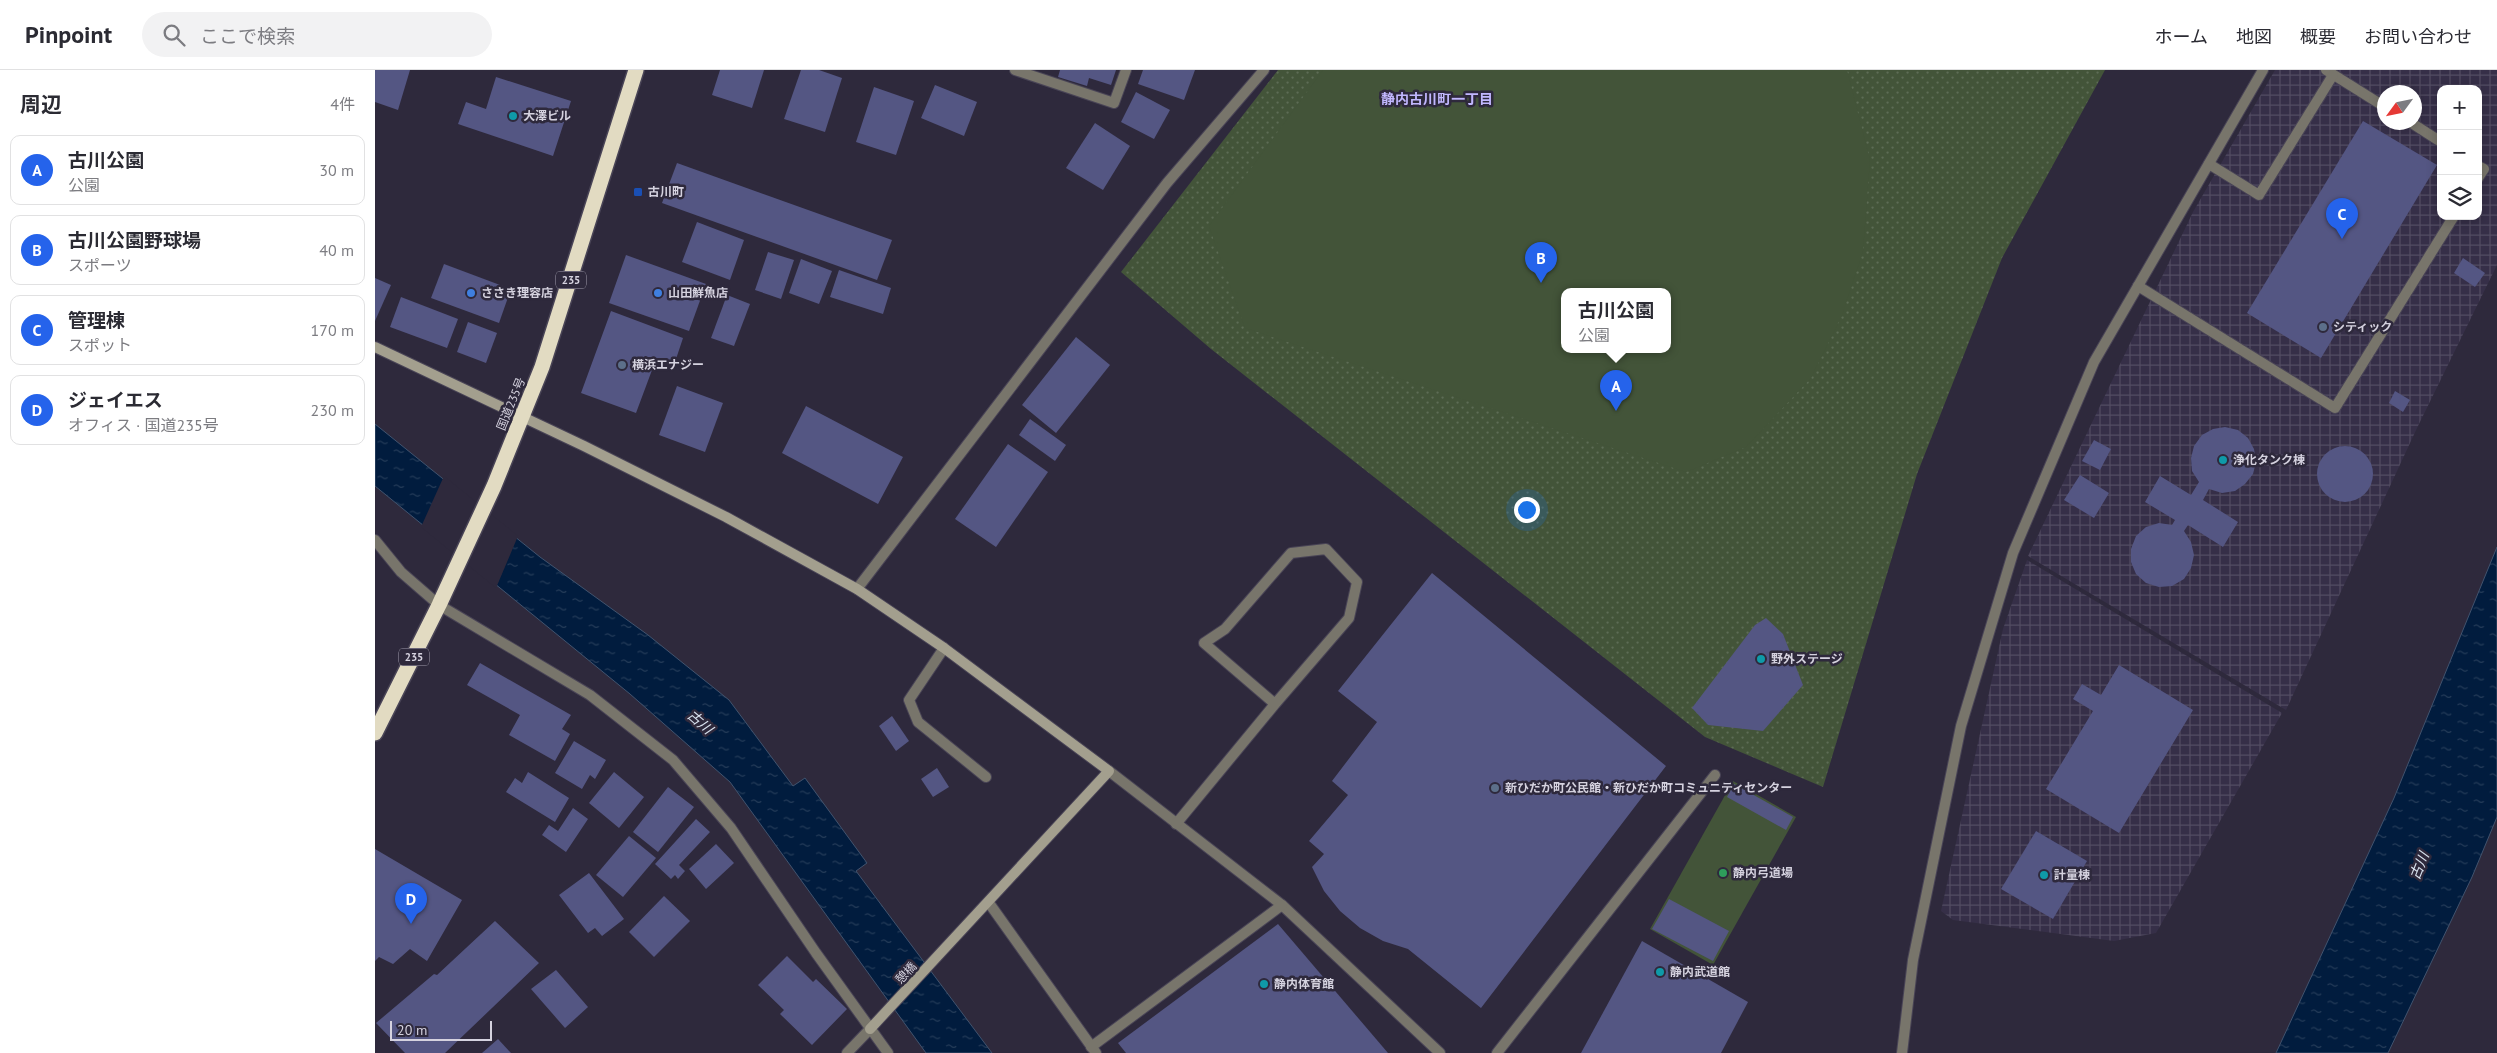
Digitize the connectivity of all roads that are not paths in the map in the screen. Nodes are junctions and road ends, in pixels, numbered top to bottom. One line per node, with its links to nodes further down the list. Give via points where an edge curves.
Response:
1 (636, 70): 14 (highway, 国道235号 / 235, via 550,346)
2 (1015, 70): 3 (street, via 1114,103)
3 (1126, 70)
4 (1264, 70): 16 (street, via 1167,183)
5 (2263, 70): 10 (street)
6 (2330, 72): 7 (street); 10 (street, via 2259,195)
7 (2377, 102)
8 (2422, 130): 9 (street)
9 (2437, 139)
10 (2209, 164): 12 (street)
11 (2452, 220): 12 (street, via 2335,408)
12 (2138, 286): 33 (street, via 2094,362 2013,553 1961,726 1913,960)
13 (375, 347): 14 (street)
14 (522, 417): 16 (street, via 726,517); 17 (highway, 国道235号 / 235)
15 (375, 540): 17 (street, via 401,572)
16 (857, 589): 18 (street)
17 (439, 605): 20 (highway, 国道235号 / 235); 27 (street, via 590,695 673,760 731,828)
18 (944, 648): 21 (street); 23 (street, via 909,700 918,722)
19 (1275, 704): 19 (street, via 1204,643 1225,629 1291,553 1326,549 1357,582 1349,618); 24 (street)
20 (375, 733)
21 (1109, 771): 24 (street); 25 (street, 憩橋)
22 (1715, 775): 32 (street)
23 (985, 777)
24 (1176, 824): 26 (street)
25 (989, 903): 27 (street, 憩橋); 28 (street)
26 (1282, 905): 28 (street); 31 (street)
27 (870, 1029): 29 (street); 30 (street)
28 (1094, 1050)
29 (847, 1053)
30 (888, 1053)
31 (1440, 1053)
32 (1497, 1053)
33 (1902, 1053)

